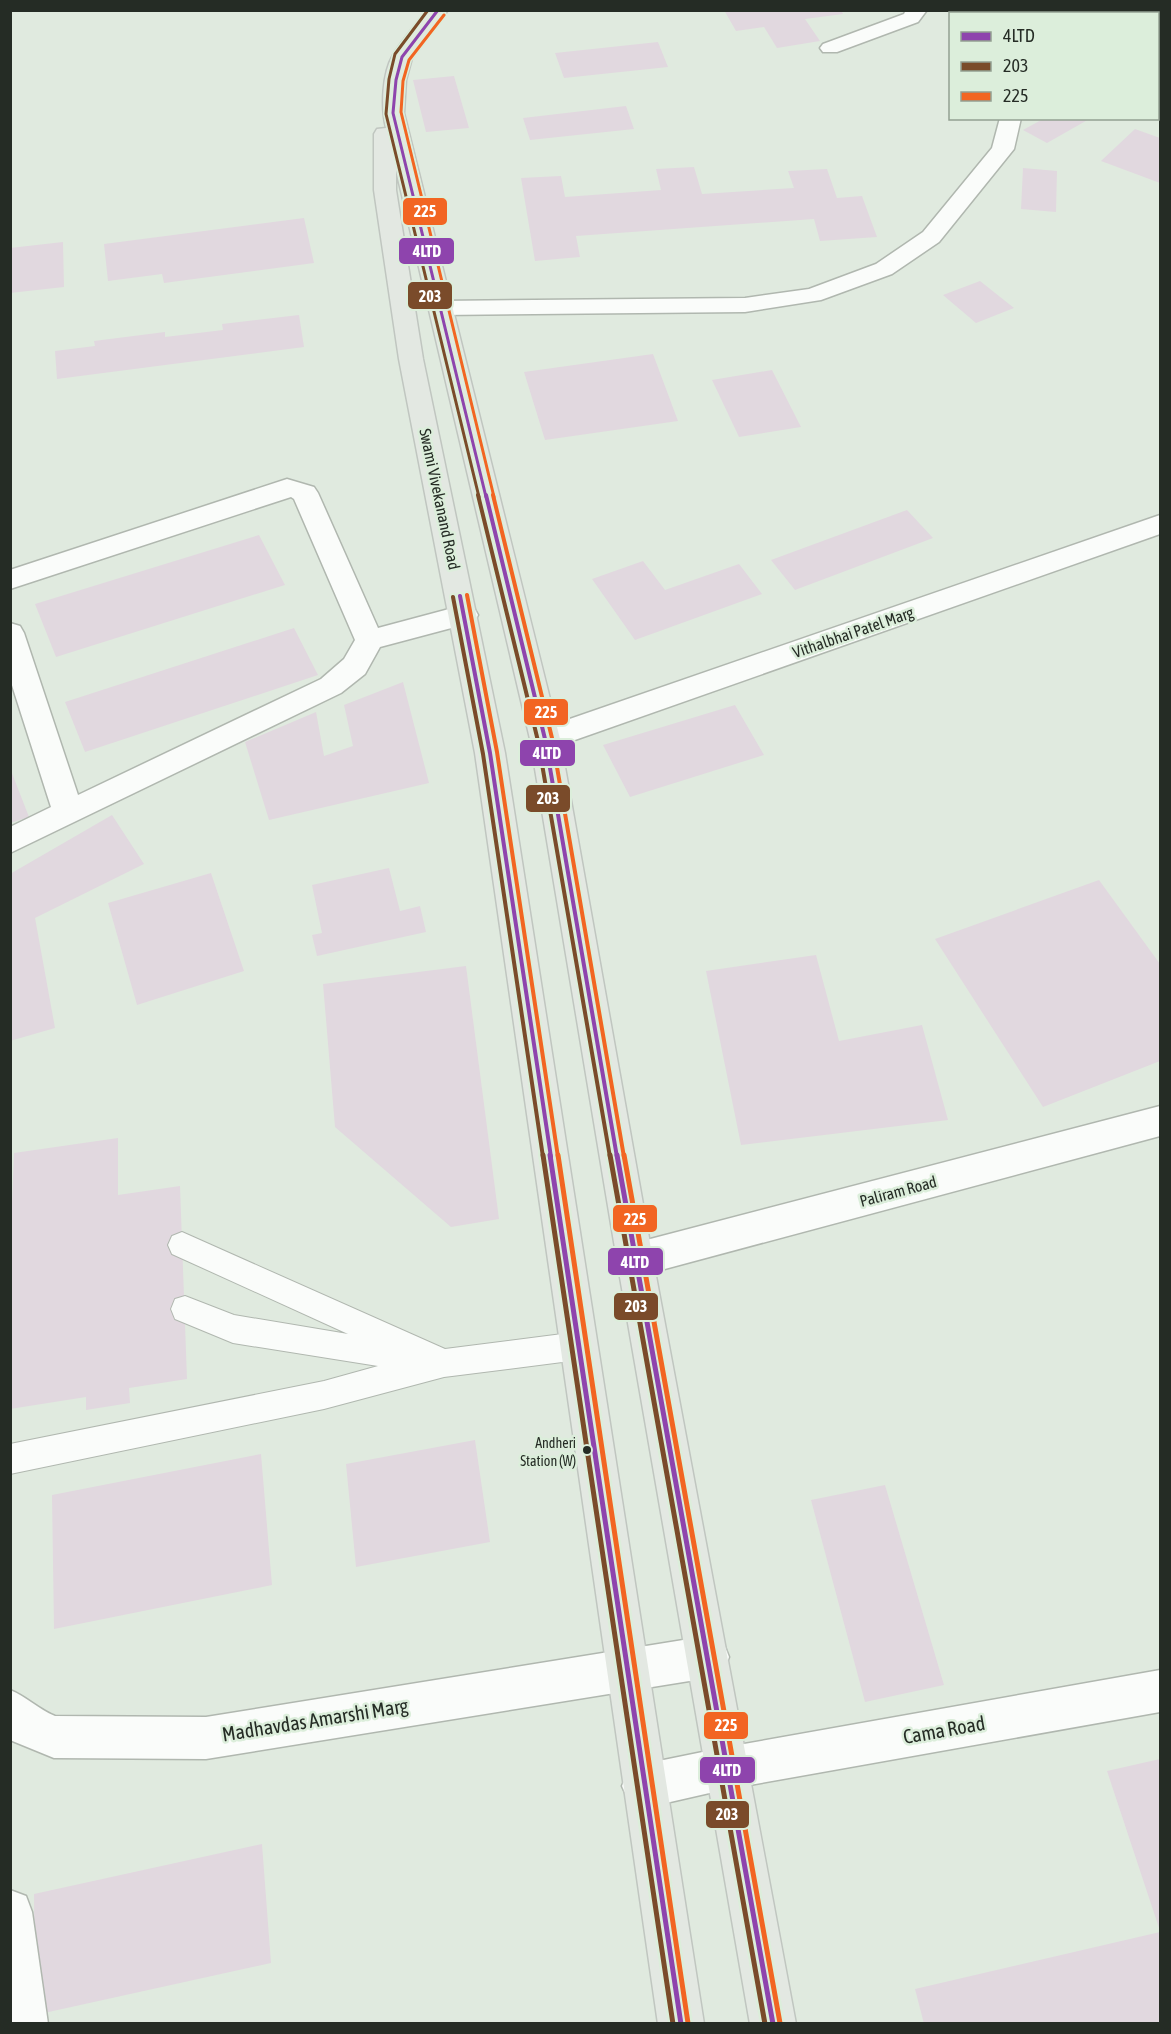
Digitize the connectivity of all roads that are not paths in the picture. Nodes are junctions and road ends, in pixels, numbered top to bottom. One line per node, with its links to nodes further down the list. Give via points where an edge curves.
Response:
1 (412, 10): 9 (main road, Swami Vivekanand Road, via 384,63 385,190 411,359)
2 (438, 10): 6 (main road, via 402,57 393,113)
3 (917, 10): 4 (street, via 911,18)
4 (830, 48)
5 (1010, 120): 6 (street, via 1003,149 932,237 884,269 813,295 745,305)
6 (440, 308): 13 (main road)
7 (1161, 524): 13 (street, Vithalbhai Patel Marg)
8 (10, 580): 11 (street, via 286,489 296,489 305,493)
9 (464, 615): 11 (street); 20 (main road, Swami Vivekanand Road, via 490,753)
10 (10, 633): 12 (street)
11 (369, 640): 14 (street, via 362,659 331,686)
12 (16, 665): 14 (street)
13 (545, 739): 18 (main road)
14 (68, 812): 15 (street)
15 (10, 841)
16 (1161, 1122): 18 (street, Paliram Road)
17 (182, 1245): 21 (lane)
18 (635, 1260): 23 (main road)
19 (185, 1309): 21 (lane, via 233,1329)
20 (578, 1346): 21 (lane); 24 (main road, Swami Vivekanand Road)
21 (444, 1363): 22 (lane, via 324,1395)
22 (10, 1459)
23 (708, 1657): 24 (street, Madhavdas Amarshi Marg); 27 (main road)
24 (626, 1669): 26 (street, Madhavdas Amarshi Marg, via 206,1738 54,1737 24,1724); 28 (main road, Swami Vivekanand Road)
25 (1161, 1691): 27 (street, Cama Road)
26 (10, 1711)
27 (728, 1768): 28 (street, Cama Road); 32 (main road)
28 (644, 1786): 31 (main road, Swami Vivekanand Road)
29 (10, 1912): 30 (street)
30 (26, 2024)
31 (681, 2024)
32 (773, 2024)

